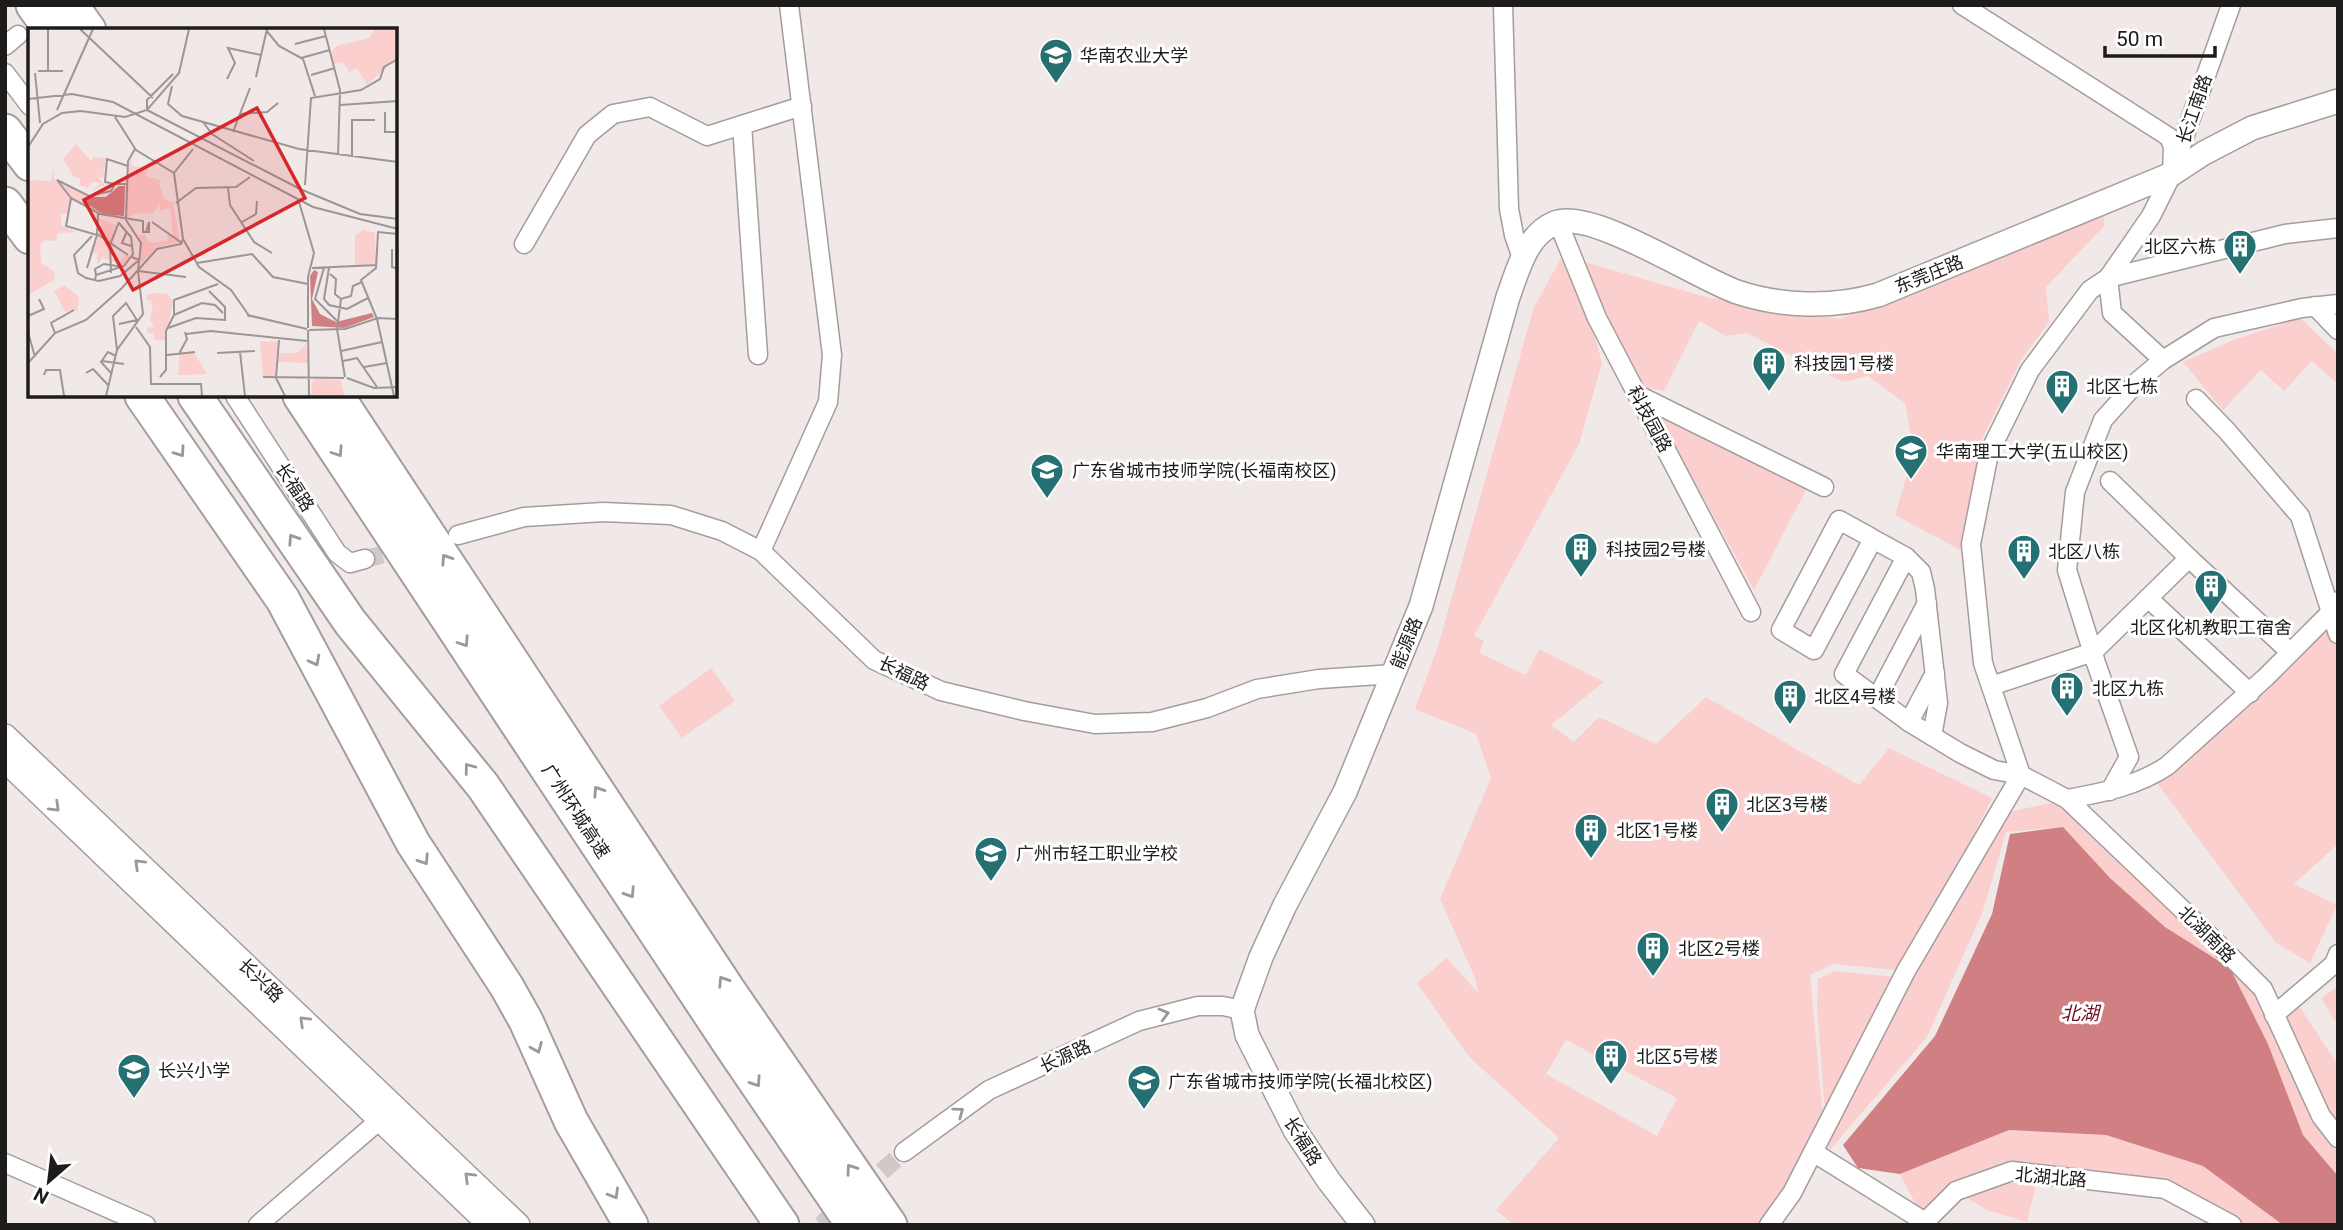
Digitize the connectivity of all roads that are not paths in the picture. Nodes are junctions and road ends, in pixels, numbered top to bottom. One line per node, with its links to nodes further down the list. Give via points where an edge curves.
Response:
1 (33, 5): 7 (highway)
2 (71, 5): 8 (highway)
3 (789, 5): 12 (street)
4 (1503, 5): 22 (street, via 1509,209)
5 (1962, 5): 16 (street, via 2169,137)
6 (2231, 5): 16 (street, 长江南路)
7 (50, 28)
8 (88, 28)
9 (6, 75): 11 (street)
10 (2338, 100): 16 (street, 东莞庄路, via 2252,128)
11 (28, 103)
12 (802, 106): 13 (street); 40 (street, via 832,355 828,402)
13 (742, 125): 21 (street, via 707,136 650,107 613,114 587,135); 27 (street)
14 (5, 131): 15 (highway)
15 (28, 161)
16 (2172, 174): 18 (street, 东莞庄路, via 1878,295 1831,305 1738,292 1587,223); 23 (street, 长江南路, via 2151,216)
17 (5, 204): 20 (highway)
18 (1558, 222): 22 (street, via 1535,237); 29 (street, 科技园路, via 1597,318)
19 (2338, 228): 23 (street, via 2285,234)
20 (28, 234)
21 (524, 243)
22 (1522, 258): 52 (street, 能源路, via 1421,607)
23 (2108, 278): 28 (street, via 2112,313); 53 (street, via 2090,290 2030,370 1989,453 1971,544 1983,663)
24 (2338, 304): 25 (street)
25 (2315, 306): 26 (street); 28 (street, via 2214,328)
26 (2338, 330)
27 (758, 355)
28 (2163, 360): 49 (street, via 2103,420 2075,492 2067,570)
29 (1638, 396): 37 (street); 47 (street, 科技园路)
30 (143, 397): 77 (highway, one-way to 77, via 283,600 413,843 508,987 570,1121)
31 (196, 397): 63 (highway, one-way to 31, via 475,775 343,613)
32 (236, 397): 43 (street, 长福路, via 337,553 350,563)
33 (301, 397): 80 (highway, 广州环城高速, one-way to 80)
34 (338, 397): 81 (highway, 广州环城高速, one-way to 34, via 743,1011)
35 (2196, 399): 46 (street, via 2300,516)
36 (2110, 481): 42 (street)
37 (1824, 487)
38 (458, 535): 40 (street, 长福路, via 524,517 603,512 671,515 722,531)
39 (1873, 539): 39 (street, via 1839,520 1781,630 1814,650); 41 (street)
40 (761, 551): 52 (street, 长福路, via 874,660 941,691 1024,711 1095,724 1152,722 1257,689)
41 (1906, 557): 45 (street, via 1921,572); 55 (street, 北湖南路, via 1844,674)
42 (2189, 558): 44 (street); 50 (street)
43 (365, 559)
44 (2148, 598): 49 (street); 54 (street)
45 (1927, 603): 51 (street); 55 (street)
46 (2334, 607): 48 (street); 50 (street)
47 (1751, 612)
48 (2338, 634)
49 (2093, 652): 53 (street); 61 (street, via 2129,757)
50 (2290, 653): 54 (street)
51 (1935, 673): 56 (street); 58 (street, via 1938,703)
52 (1394, 674): 65 (street, 能源路, via 1345,792 1261,957)
53 (1991, 686): 60 (street)
54 (2249, 693): 61 (street, via 2167,766)
55 (1877, 698): 56 (street, 北湖南路)
56 (1909, 722): 58 (street, 北湖南路)
57 (5, 736): 67 (street, 长兴路, one-way to 57)
58 (1932, 736): 60 (street, 北湖南路, via 1994,770)
59 (5, 760): 67 (street, 长兴路, one-way to 67)
60 (2021, 775): 62 (street, 北湖南路); 70 (street, via 1906,971)
61 (2110, 792): 62 (street)
62 (2067, 799): 66 (street, 北湖南路, via 2263,989)
63 (535, 865): 78 (highway); 79 (highway, via 595,939 624,961)
64 (2338, 954): 66 (street, via 2334,964)
65 (1242, 1010): 69 (street, 长源路, one-way to 65, via 989,1090 1139,1021 1198,1006); 82 (street, 长福路, via 1247,1035 1295,1130)
66 (2274, 1015): 68 (street, 北湖南路, via 2320,1116)
67 (387, 1113): 74 (street); 75 (street, 长兴路); 76 (street, 长兴路, one-way to 67)
68 (2338, 1138)
69 (904, 1152)
70 (1813, 1152): 72 (street, 北湖北路); 83 (street)
71 (5, 1163): 73 (street)
72 (1928, 1223): 84 (street, 北湖北路, via 1956,1191 2012,1171 2165,1189)
73 (146, 1225)
74 (258, 1225)
75 (490, 1225)
76 (518, 1225)
77 (631, 1225)
78 (782, 1225)
79 (803, 1225)
80 (853, 1225)
81 (890, 1225)
82 (1363, 1225)
83 (1769, 1225)
84 (2232, 1225)

